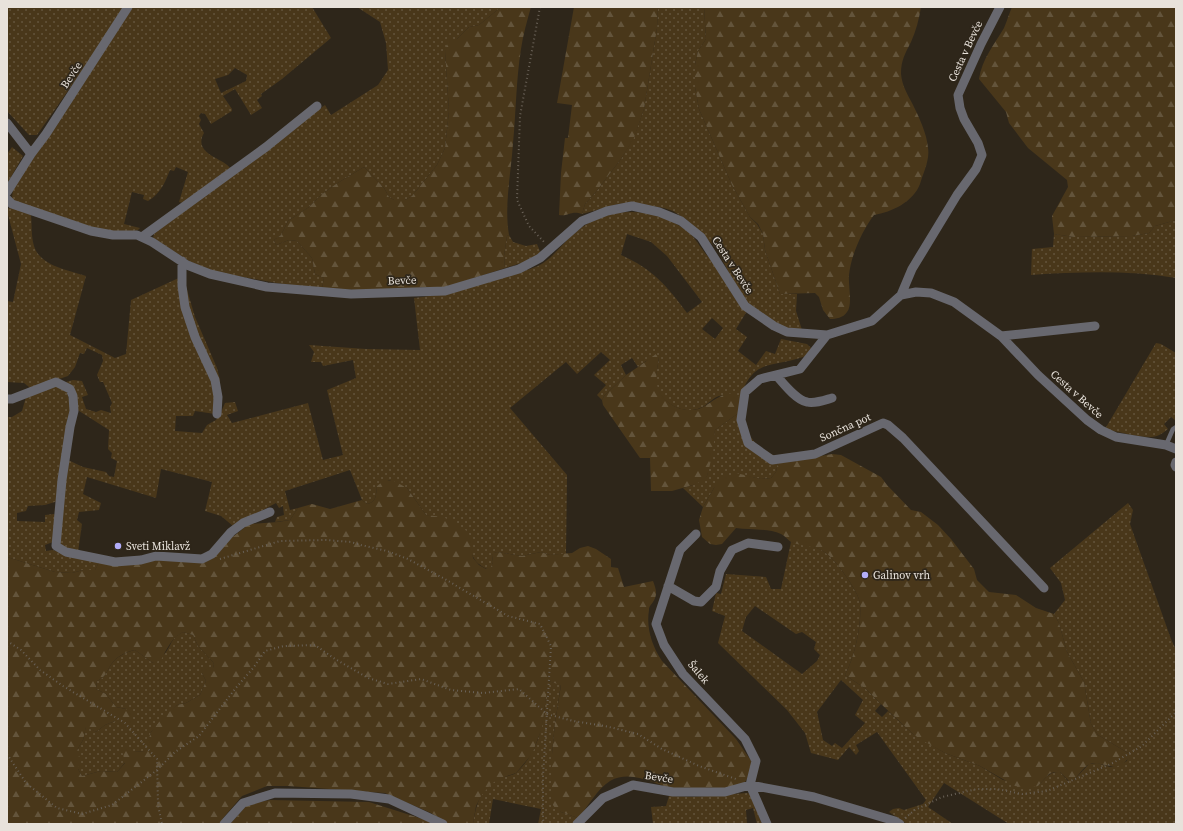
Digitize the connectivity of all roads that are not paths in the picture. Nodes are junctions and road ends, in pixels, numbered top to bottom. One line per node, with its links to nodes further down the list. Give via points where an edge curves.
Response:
1 (128, 7): 5 (street, Bevče)
2 (1000, 7): 11 (street, Cesta v Bevče, via 958,95 964,118 982,155 976,169 912,269)
3 (317, 106): 9 (street)
4 (7, 123): 5 (street)
5 (31, 154): 6 (street, Bevče)
6 (7, 192)
7 (7, 200): 9 (street, Bevče, via 12,204 91,231)
8 (607, 211): 10 (street, Bevče, via 582,221 540,258 519,269 445,290 351,294 268,287 210,274); 13 (street, Cesta v Bevče, via 632,206 659,212 681,222 701,237 745,306 787,332)
9 (142, 237): 10 (street, Bevče)
10 (182, 261): 18 (street, via 185,307 195,337 215,380 218,396)
11 (901, 295): 13 (street, Cesta v Bevče, via 872,321); 14 (street, Cesta v Bevče, via 916,292 937,295 954,302)
12 (1095, 326): 14 (street)
13 (827, 335): 15 (street, Sončna pot, via 800,369)
14 (1001, 336): 20 (street, Cesta v Bevče, via 1038,375 1101,430 1116,437)
15 (776, 375): 16 (street, via 798,398 806,402); 28 (street, Sončna pot, via 760,379 745,392 741,420 748,443 772,460 815,454 883,423 888,425)
16 (832, 398)
17 (7, 400): 24 (street, via 56,382 70,389 73,396 74,411 62,480 56,546 66,552 115,562 156,556 202,559 212,554 231,532 243,523)
18 (217, 414)
19 (1176, 427): 20 (lane)
20 (1166, 446): 21 (street, Cesta v Bevče)
21 (1176, 449)
22 (1176, 462): 23 (street)
23 (1176, 467)
24 (270, 512)
25 (696, 534): 27 (street, Šalek, via 680,550)
26 (778, 547): 27 (street, via 748,544 732,550 720,571 716,587 700,602)
27 (668, 586): 29 (street, Šalek, via 656,624 664,645 683,674 745,740 756,761)
28 (1044, 588)
29 (750, 785): 30 (street); 31 (street, via 814,797); 34 (street, Bevče, via 725,792 673,792 634,785 603,798)
30 (765, 820)
31 (884, 821): 35 (street)
32 (224, 824): 33 (street, via 243,803 275,793 351,794 389,799)
33 (443, 824)
34 (577, 824)
35 (899, 824)

